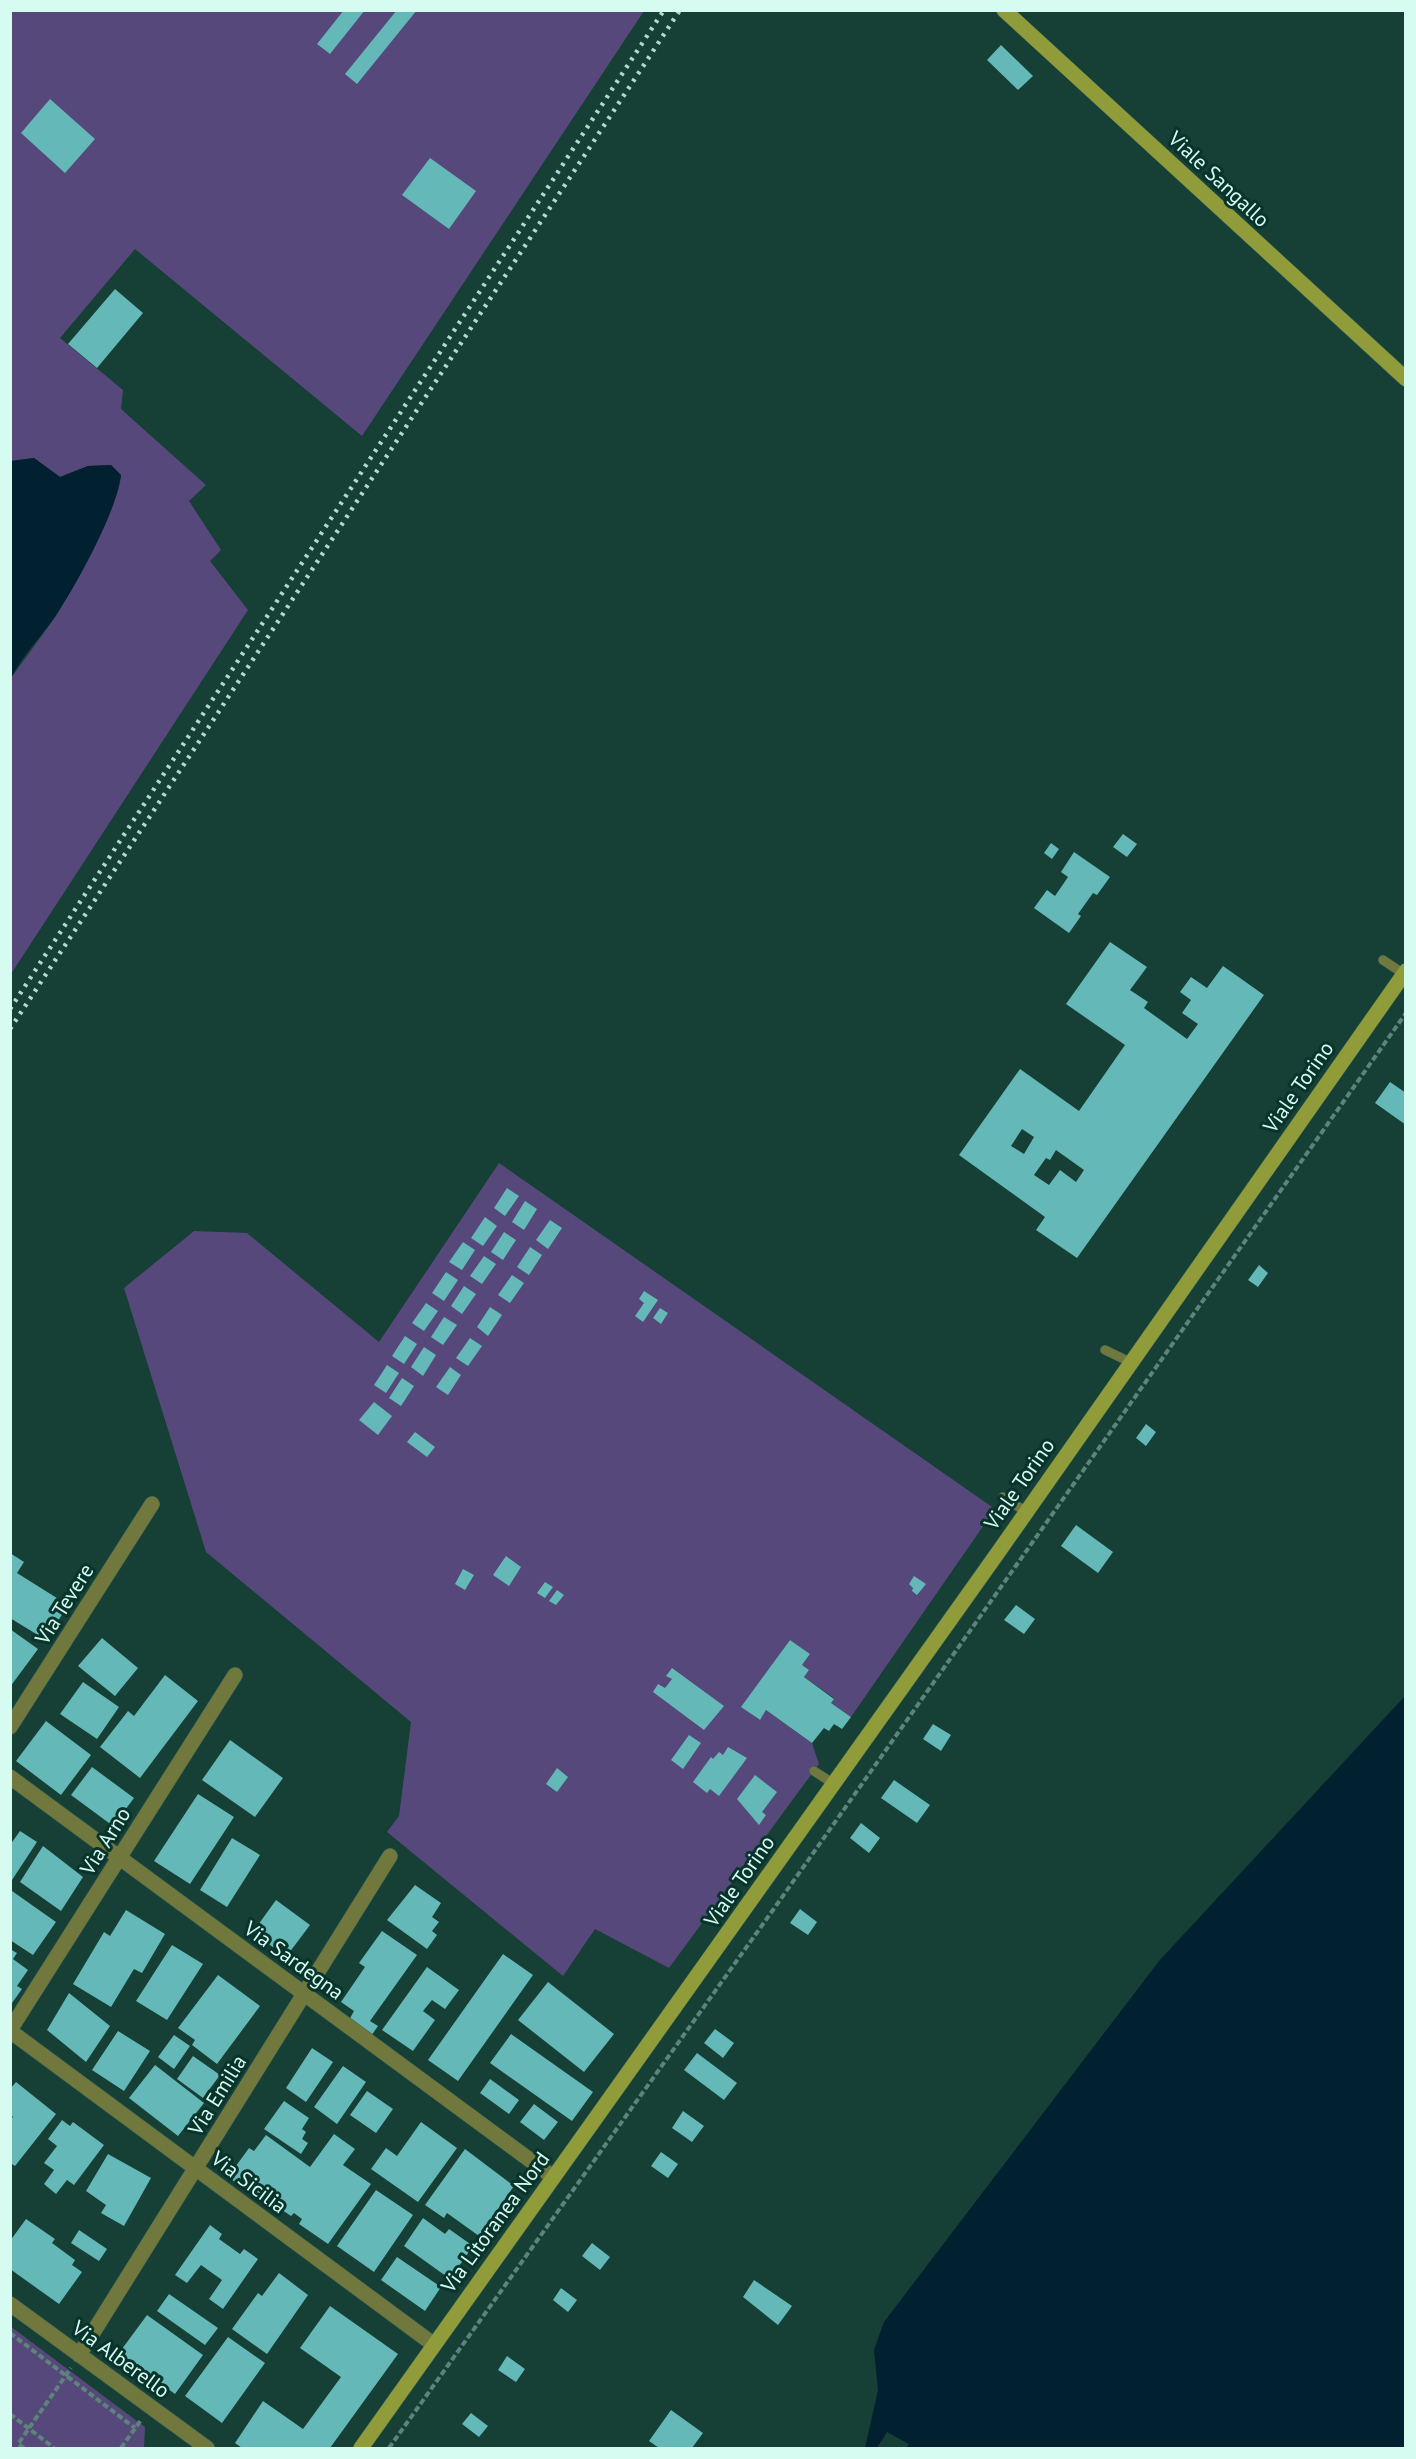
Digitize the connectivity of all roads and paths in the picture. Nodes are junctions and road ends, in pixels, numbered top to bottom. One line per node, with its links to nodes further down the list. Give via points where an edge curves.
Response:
1 (1004, 10): 2 (street, Viale Sangallo)
2 (1406, 379)
3 (1383, 960): 4 (lane)
4 (1405, 972): 7 (street, Viale Torino)
5 (1406, 1014): 37 (path)
6 (1105, 1350): 7 (lane)
7 (1130, 1362): 10 (street, Viale Torino)
8 (1003, 1497): 10 (lane)
9 (152, 1504): 12 (street, Via Tevere)
10 (1025, 1511): 15 (street, Viale Torino)
11 (235, 1675): 17 (street, Via Arno)
12 (10, 1727)
13 (814, 1771): 15 (lane)
14 (10, 1777): 17 (street, Via Sardegna)
15 (834, 1784): 19 (street, Viale Torino)
16 (390, 1856): 18 (street, Via Emilia)
17 (119, 1857): 18 (street, Via Sardegna); 20 (street, Via Arno)
18 (305, 1994): 21 (street, Via Emilia); 22 (street, Via Sardegna)
19 (665, 2021): 22 (street, Via Litoranea Nord)
20 (10, 2031): 21 (street, Via Sicilia)
21 (196, 2169): 25 (street, Via Sicilia); 26 (street, Via Emilia)
22 (553, 2177): 25 (street, Via Litoranea Nord)
23 (10, 2304): 26 (street, Via Alberello)
24 (10, 2333): 27 (path)
25 (434, 2344): 36 (street, Via Litoranea Nord)
26 (80, 2355): 27 (path); 28 (street, Via Alberello)
27 (65, 2375): 30 (path); 31 (path)
28 (150, 2407): 30 (path); 35 (street, Via Alberello)
29 (10, 2414): 31 (path)
30 (135, 2428): 34 (path)
31 (29, 2429): 32 (path, via 18,2444); 33 (path)
32 (24, 2448)
33 (54, 2448)
34 (121, 2448)
35 (207, 2448)
36 (361, 2448)
37 (389, 2448)

